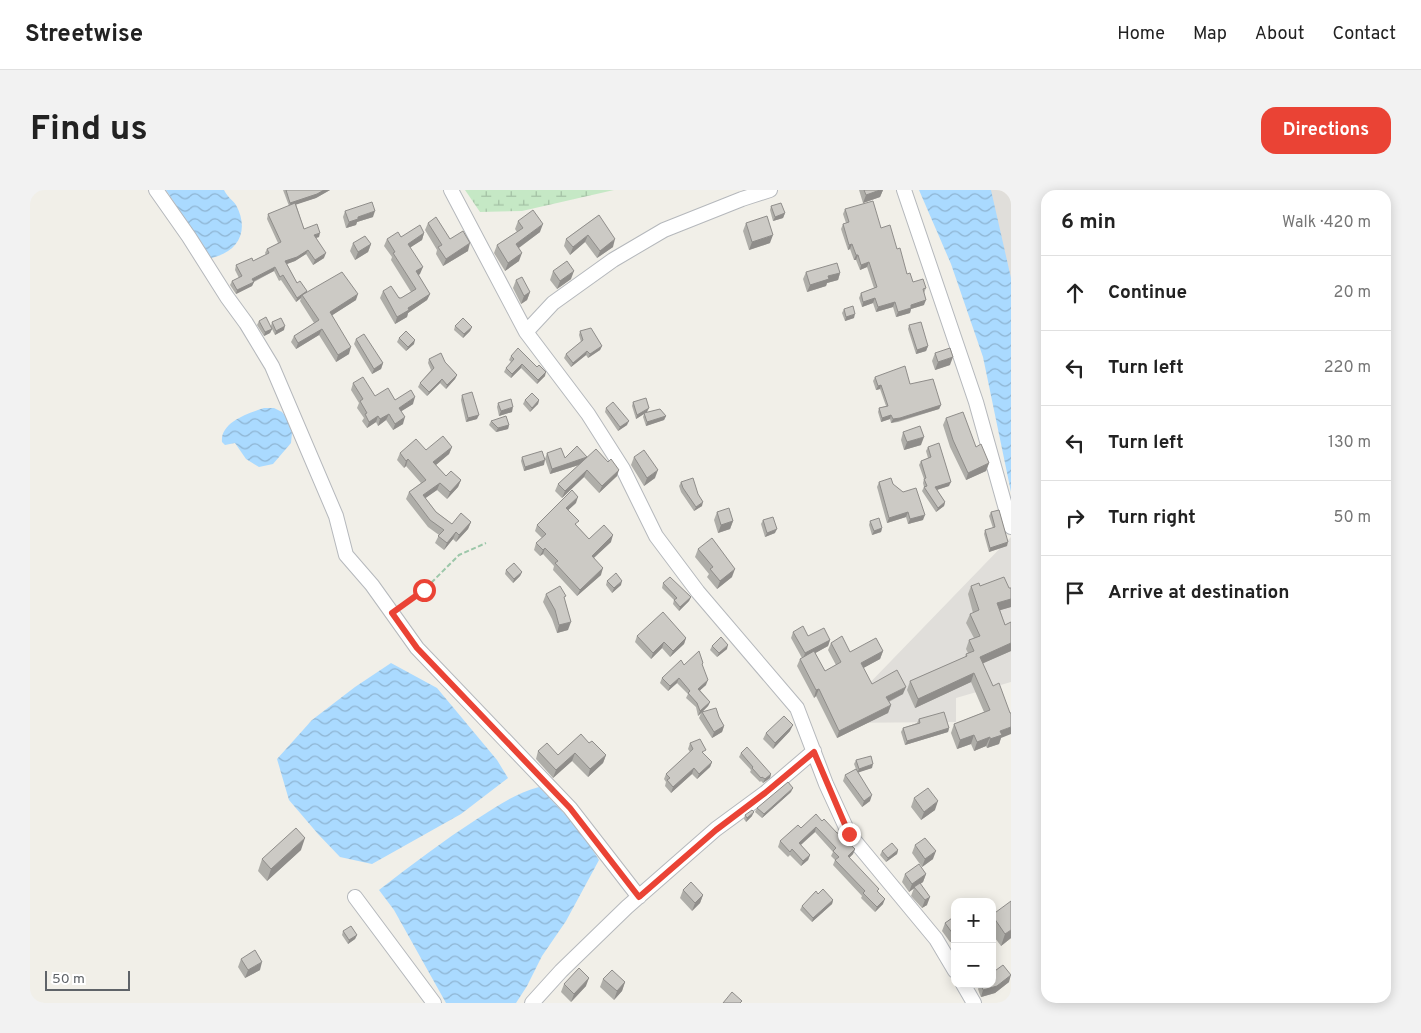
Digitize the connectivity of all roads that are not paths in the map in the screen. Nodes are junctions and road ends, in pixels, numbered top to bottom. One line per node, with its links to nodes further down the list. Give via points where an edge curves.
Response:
1 (156, 190): 9 (street, via 272,366 336,516 346,555 417,648 570,808)
2 (451, 190): 5 (street)
3 (770, 190): 5 (street, via 664,230 613,260 553,303)
4 (904, 190): 6 (street, via 976,402)
5 (526, 332): 7 (street, via 593,422 623,469 656,536 698,592 797,708)
6 (1011, 527)
7 (814, 752): 9 (street); 10 (street, via 849,834 936,939)
8 (355, 897): 13 (street)
9 (639, 897): 12 (street, via 561,971)
10 (951, 964)
11 (965, 988): 14 (street)
12 (534, 1002)
13 (434, 1003)
14 (974, 1003)

